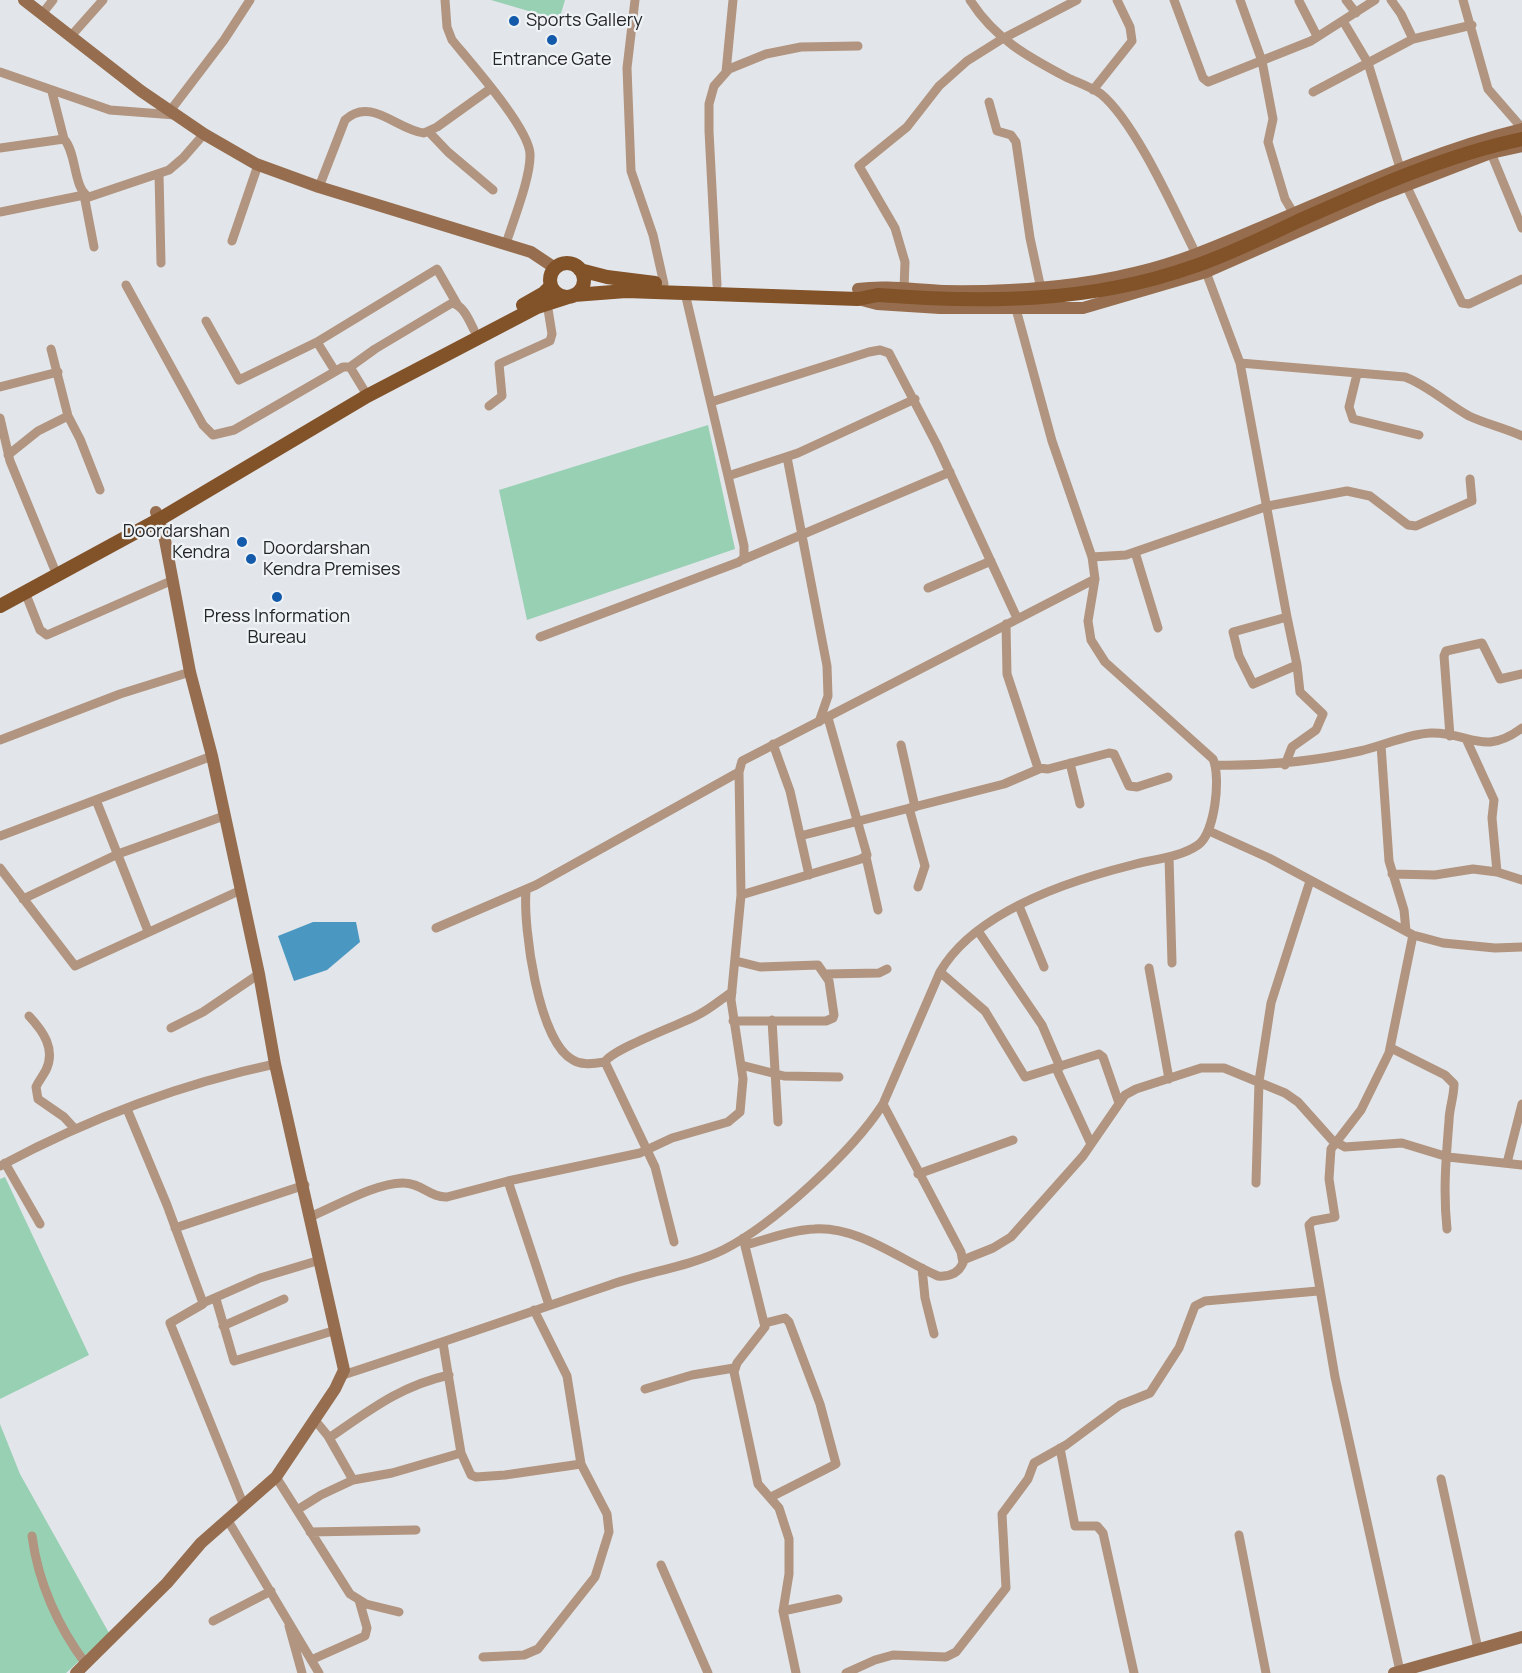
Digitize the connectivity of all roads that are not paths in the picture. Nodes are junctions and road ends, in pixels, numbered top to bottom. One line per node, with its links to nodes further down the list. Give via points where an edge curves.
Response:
1 (24, 0): 19 (street)
2 (53, 0): 19 (street)
3 (103, 0): 22 (street)
4 (250, 0): 36 (street)
5 (445, 0): 31 (street, via 452,40)
6 (635, 0): 66 (street, via 627,68 631,171)
7 (733, 0): 30 (street)
8 (970, 0): 24 (street)
9 (1077, 0): 24 (street)
10 (1117, 0): 32 (street, via 1132,41)
11 (1174, 0): 27 (street, via 1207,82)
12 (1240, 0): 27 (street)
13 (1346, 0): 18 (street)
14 (1375, 0): 18 (street)
15 (1391, 0): 25 (street)
16 (1463, 0): 21 (street)
17 (1299, 1): 23 (street)
18 (1356, 13): 20 (street)
19 (42, 14): 22 (street)
20 (1343, 21): 23 (street); 28 (street)
21 (1472, 25): 25 (street); 37 (street, via 1488,89)
22 (71, 36): 36 (street)
23 (1317, 36): 27 (street)
24 (1002, 39): 32 (street, via 1026,57); 70 (street, via 948,77 907,127 859,166 895,228 905,262)
25 (1413, 39): 28 (street)
26 (858, 46): 30 (street, via 786,49 760,55)
27 (1262, 61): 54 (street, via 1273,119 1268,142 1287,204)
28 (1368, 63): 34 (street); 46 (street)
29 (0, 72): 33 (street)
30 (726, 72): 68 (street, via 714,86 709,104)
31 (490, 89): 38 (street); 57 (street, via 520,128 530,153)
32 (1093, 90): 59 (street, via 1107,100 1124,123)
33 (52, 92): 36 (street, via 110,110); 41 (street)
34 (1313, 92)
35 (990, 102): 71 (street, via 997,131 1016,140)
36 (173, 113): 39 (street)
37 (1522, 128): 46 (street)
38 (429, 132): 49 (street, via 419,132 375,112 352,114 345,120); 50 (street)
39 (204, 134): 45 (street); 47 (street, via 183,158)
40 (1522, 138): 73 (main road, bridge, via 1466,154 1382,186 1205,263 1111,289 1045,298 957,300)
41 (64, 139): 43 (street); 51 (street)
42 (1522, 146): 44 (street)
43 (0, 148)
44 (1491, 153): 48 (street); 52 (street)
45 (258, 165): 49 (street); 56 (street)
46 (1400, 168): 54 (street)
47 (159, 174): 51 (street, via 93,197); 60 (street)
48 (1406, 185): 63 (street); 64 (street, via 1462,303 1469,304)
49 (319, 187): 57 (street)
50 (493, 190)
51 (84, 195): 53 (street); 58 (street)
52 (1518, 204): 55 (street)
53 (0, 212)
54 (1294, 214): 59 (street)
55 (1522, 228)
56 (232, 241)
57 (506, 244): 61 (street, via 531,252)
58 (94, 247)
59 (1196, 254): 65 (street)
60 (160, 262)
61 (555, 268): 62 (main road, via 565,263); 69 (main road, via 550,276)
62 (580, 270): 66 (main road); 74 (main road, via 584,281)
63 (1206, 272): 77 (street); 83 (street)
64 (1522, 279)
65 (1092, 282): 71 (street); 77 (street)
66 (664, 284): 68 (main road)
67 (126, 285): 85 (street, via 203,425 213,435 234,430)
68 (717, 285): 73 (main road)
69 (551, 286): 74 (main road, via 557,294); 80 (main road)
70 (904, 289): 71 (street); 73 (street, via 877,286)
71 (1041, 289)
72 (685, 293): 73 (main road); 74 (main road, via 620,291); 91 (street)
73 (858, 294): 78 (street, via 877,304)
74 (571, 296): 75 (main road)
75 (547, 303): 92 (street, via 550,341 499,364 502,396); 104 (main road, via 367,396)
76 (457, 304): 80 (street); 81 (street, via 437,268); 84 (street, via 452,303)
77 (1097, 304): 78 (street, via 1083,308)
78 (1016, 309): 107 (street, via 1052,441)
79 (206, 321): 81 (street, via 238,380)
80 (474, 330): 89 (main road)
81 (317, 342): 85 (street)
82 (51, 349): 86 (street)
83 (1240, 363): 87 (street); 103 (street)
84 (350, 367): 85 (street); 89 (street)
85 (335, 371)
86 (58, 372): 88 (street); 93 (street)
87 (1357, 374): 95 (street, via 1349,407 1353,419); 96 (street, via 1405,377 1421,383 1441,400 1472,417)
88 (0, 387)
89 (364, 390): 104 (main road)
90 (915, 399): 91 (street, via 894,358 880,350); 97 (street); 99 (street)
91 (711, 402): 100 (street)
92 (489, 406)
93 (68, 416): 98 (street, via 38,431); 102 (street)
94 (0, 418): 98 (street)
95 (1419, 435)
96 (1522, 436)
97 (787, 457): 100 (street); 105 (street)
98 (6, 460): 110 (street)
99 (950, 472): 105 (street); 109 (street)
100 (728, 476): 108 (street, via 744,546)
101 (1470, 479): 103 (street, via 1472,501 1416,526 1408,525 1370,496 1355,492)
102 (100, 490)
103 (1268, 506): 106 (street); 117 (street)
104 (158, 515): 110 (main road); 112 (street); 114 (main road)
105 (804, 534): 108 (street); 126 (street, via 827,666 828,696)
106 (1135, 552): 107 (street); 120 (street)
107 (1092, 557): 111 (street)
108 (742, 560): 121 (street)
109 (991, 561): 113 (street); 118 (street)
110 (54, 568): 115 (main road)
111 (1095, 579): 118 (street); 136 (street, via 1088,621 1094,648 1209,754)
112 (173, 580): 114 (street, via 47,635 40,630); 123 (street)
113 (928, 588)
114 (25, 592): 116 (main road)
115 (0, 597)
116 (0, 606)
117 (1287, 617): 122 (street); 122 (street, via 1233,633 1253,684)
118 (1017, 618): 119 (street)
119 (1006, 624): 125 (street); 138 (street, via 1011,691)
120 (1158, 628)
121 (540, 637)
122 (1297, 665): 137 (street, via 1300,692 1323,714 1316,730 1292,747)
123 (190, 672): 129 (street); 134 (street)
124 (1522, 674): 128 (street, via 1500,680 1482,643 1446,651)
125 (828, 718): 126 (street); 145 (street)
126 (819, 722): 131 (street)
127 (1522, 728): 130 (street, via 1499,741)
128 (1450, 735): 130 (street); 133 (street, via 1426,734)
129 (0, 740)
130 (1467, 741): 153 (street, via 1494,800)
131 (773, 744): 139 (street, via 742,761); 148 (street)
132 (901, 746): 143 (street)
133 (1381, 746): 137 (street); 154 (street)
134 (212, 756): 141 (street); 144 (street)
135 (1070, 763): 138 (street); 140 (street, via 1112,753 1129,786); 142 (street)
136 (1215, 765): 137 (street); 146 (street, via 1217,785)
137 (1285, 765)
138 (1039, 769): 143 (street, via 1004,784)
139 (739, 772): 160 (street); 161 (street)
140 (1168, 777)
141 (96, 800): 147 (street); 149 (street)
142 (1080, 804)
143 (912, 808): 145 (street); 158 (street, via 925,866)
144 (225, 816): 149 (street); 159 (street)
145 (859, 821): 148 (street); 150 (street)
146 (1209, 831): 151 (street, via 1197,846); 157 (street)
147 (0, 836)
148 (800, 836): 155 (street)
149 (118, 854): 162 (street); 166 (street)
150 (866, 857): 155 (street); 164 (street)
151 (1169, 857): 163 (street, via 1110,870); 171 (street)
152 (0, 868): 162 (street)
153 (1497, 872): 154 (street, via 1473,869 1435,875); 156 (street)
154 (1392, 874): 168 (street)
155 (809, 875): 161 (street)
156 (1522, 880)
157 (1310, 881): 168 (street); 191 (street, via 1273,996)
158 (918, 887)
159 (241, 890): 166 (street); 176 (street)
160 (526, 891): 165 (street); 184 (street, via 526,939 541,1002 556,1040 576,1062)
161 (741, 895): 170 (street)
162 (23, 899): 166 (street, via 75,966)
163 (1019, 906): 167 (street); 172 (street)
164 (878, 910)
165 (436, 928)
166 (148, 931)
167 (978, 931): 175 (street, via 957,948); 187 (street, via 1042,1025)
168 (1410, 933): 169 (street, via 1443,943); 183 (street)
169 (1522, 947)
170 (736, 961): 177 (street, via 760,967 813,963); 178 (street)
171 (1172, 963)
172 (1044, 967)
173 (1149, 968): 190 (street)
174 (887, 969): 177 (street, via 879,973)
175 (940, 972): 187 (street, via 985,1011 1023,1076); 193 (street)
176 (259, 974): 182 (street); 185 (street)
177 (826, 974): 181 (street, via 834,1005 833,1018)
178 (732, 992): 180 (street); 184 (street, via 702,1013)
179 (29, 1016): 197 (street, via 49,1046 48,1066 36,1087 37,1095)
180 (733, 1020): 181 (street); 186 (street)
181 (771, 1020): 188 (street)
182 (171, 1028)
183 (1391, 1048): 199 (street, via 1361,1110); 202 (street, via 1452,1080 1454,1103)
184 (604, 1062): 201 (street)
185 (275, 1064): 195 (street); 209 (street)
186 (741, 1065): 188 (street); 201 (street, via 742,1105 735,1118)
187 (1058, 1067): 192 (street, via 1101,1055); 200 (street)
188 (775, 1073): 189 (street); 196 (street)
189 (839, 1077)
190 (1169, 1079): 191 (street, via 1201,1068 1218,1067); 192 (street, via 1136,1089)
191 (1259, 1081): 199 (street, via 1298,1102); 208 (street)
192 (1119, 1103): 200 (street)
193 (883, 1104): 206 (street); 215 (street, via 863,1132)
194 (1522, 1104): 203 (street)
195 (127, 1108): 197 (street); 212 (street)
196 (778, 1122)
197 (75, 1129): 204 (street)
198 (1013, 1140): 206 (street)
199 (1334, 1142): 202 (street, via 1351,1147 1402,1143); 219 (street, via 1328,1160 1335,1217 1309,1225)
200 (1091, 1144): 217 (street, via 1011,1237)
201 (647, 1150): 207 (street); 214 (street, via 657,1171)
202 (1448, 1157): 203 (street); 213 (street, via 1444,1182)
203 (1508, 1163): 205 (street)
204 (2, 1164): 211 (street)
205 (1522, 1165)
206 (918, 1174): 217 (street)
207 (508, 1181): 210 (street, via 443,1197 416,1185 399,1183); 223 (street)
208 (1256, 1183)
209 (304, 1185): 210 (street); 212 (street)
210 (312, 1216): 216 (street)
211 (40, 1224)
212 (175, 1228): 222 (street)
213 (1447, 1229)
214 (674, 1242)
215 (745, 1242): 218 (street, via 812,1229 836,1230); 223 (street); 225 (street)
216 (320, 1260): 220 (street, via 260,1278); 227 (street)
217 (963, 1260): 218 (street, via 958,1271 946,1277)
218 (922, 1268): 228 (street)
219 (1318, 1291): 236 (street, via 1199,1303 1191,1311 1179,1348 1150,1393 1114,1409); 263 (street)
220 (216, 1299): 222 (street); 226 (street)
221 (284, 1299): 226 (street)
222 (203, 1304): 243 (street, via 170,1323)
223 (549, 1305): 224 (street)
224 (534, 1310): 229 (street); 238 (street, via 567,1376)
225 (765, 1323): 230 (street, via 764,1331); 242 (street, via 784,1318 789,1322 820,1404 836,1464)
226 (224, 1326): 227 (street, via 234,1361)
227 (336, 1330): 231 (street, via 345,1365)
228 (934, 1334)
229 (443, 1343): 231 (street); 232 (street)
230 (734, 1368): 233 (street); 242 (street, via 756,1478)
231 (343, 1375): 234 (street)
232 (449, 1375): 235 (street, via 402,1390); 237 (street)
233 (645, 1389)
234 (314, 1419): 235 (street); 239 (street)
235 (329, 1438): 241 (street)
236 (1060, 1448): 269 (street, via 1034,1463 1028,1479 1003,1511 1006,1588 956,1652 946,1657 881,1657); 270 (street, via 1075,1526 1097,1526 1103,1533)
237 (461, 1454): 238 (street, via 469,1472 476,1477); 241 (street)
238 (581, 1464): 260 (street, via 610,1525 595,1577 534,1652)
239 (276, 1477): 243 (street); 244 (street)
240 (1441, 1479): 259 (street)
241 (353, 1480): 244 (street)
242 (771, 1497): 254 (street, via 781,1512 789,1539)
243 (244, 1506): 245 (street)
244 (297, 1510): 247 (street)
245 (227, 1519): 251 (street); 262 (street)
246 (416, 1530): 247 (street)
247 (310, 1532): 253 (street, via 342,1585)
248 (1239, 1535): 271 (street)
249 (32, 1536): 262 (street, via 34,1555 57,1619)
250 (661, 1565): 267 (street)
251 (271, 1591): 256 (street); 257 (street)
252 (838, 1599): 254 (street)
253 (359, 1600): 255 (street); 261 (street, via 367,1628 365,1636)
254 (783, 1611): 268 (street)
255 (399, 1612)
256 (213, 1621)
257 (288, 1623): 261 (street); 265 (street)
258 (1522, 1636): 259 (street)
259 (1478, 1649): 263 (street)
260 (483, 1656)
261 (311, 1660): 266 (street)
262 (86, 1664): 264 (street)
263 (1397, 1672)
264 (76, 1673)
265 (302, 1673)
266 (319, 1673)
267 (708, 1673)
268 (796, 1673)
269 (846, 1673)
270 (1134, 1673)
271 (1266, 1673)

